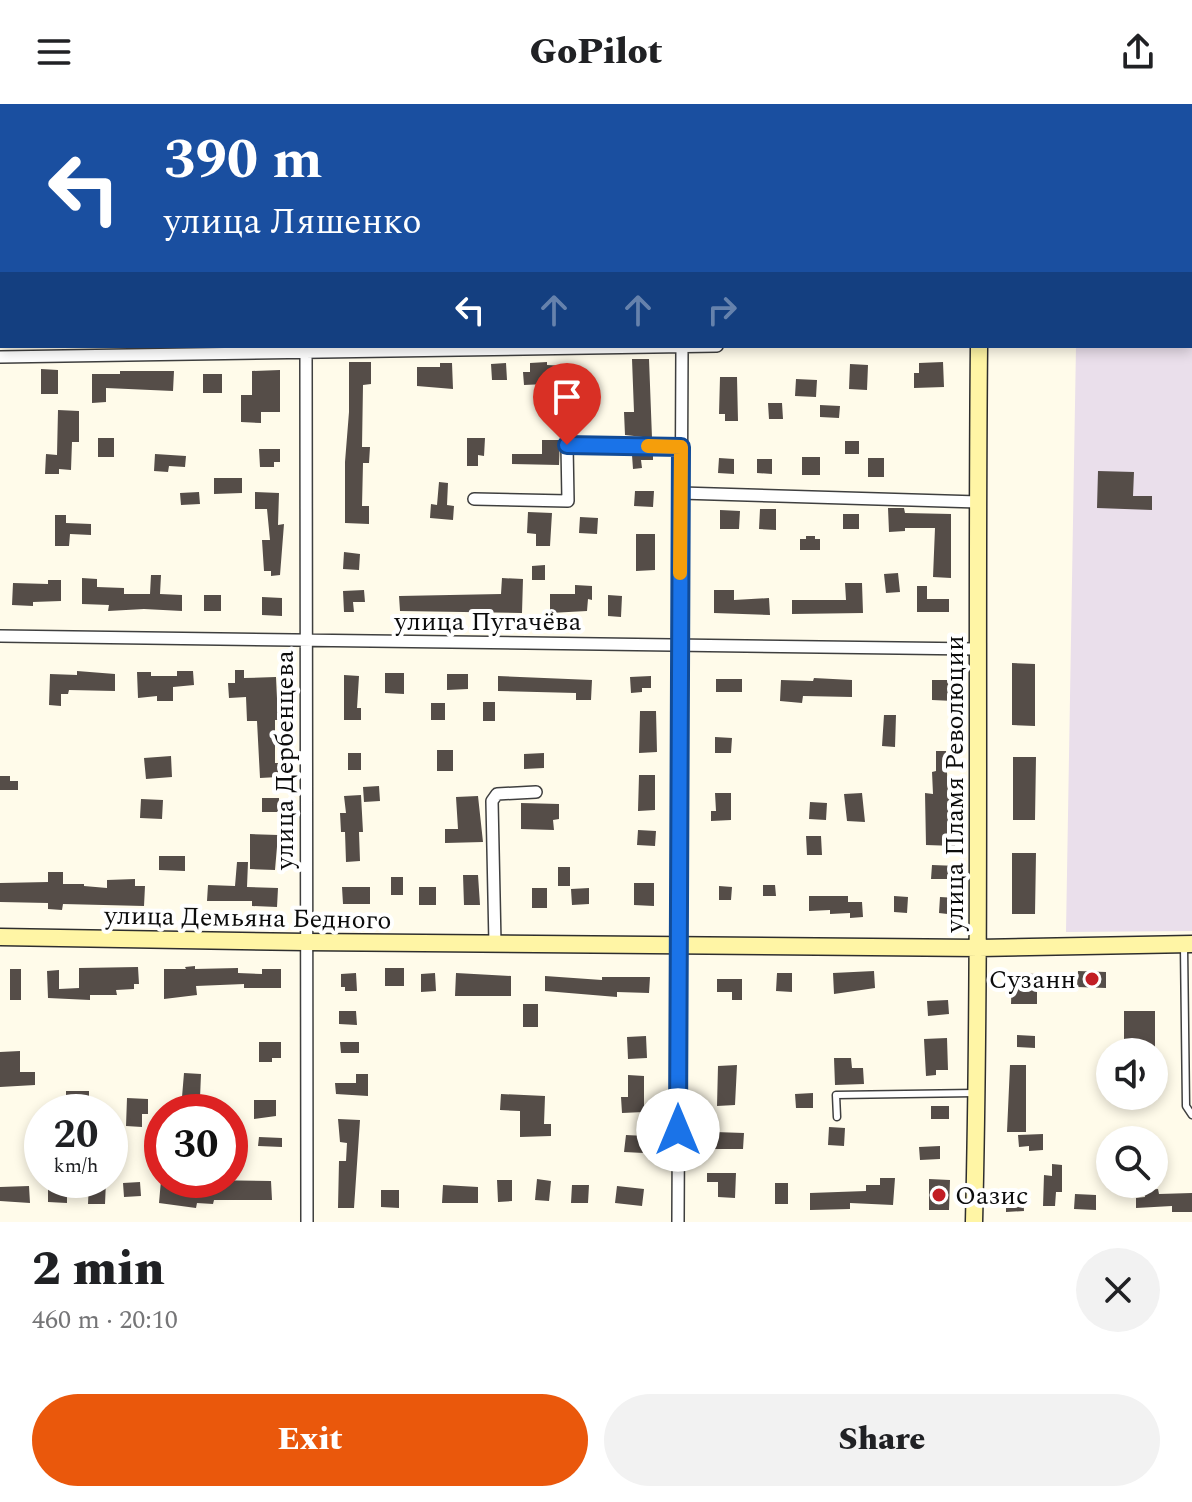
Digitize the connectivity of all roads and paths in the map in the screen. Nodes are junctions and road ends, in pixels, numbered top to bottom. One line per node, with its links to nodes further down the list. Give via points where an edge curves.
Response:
1 (557, 348): 4 (street)
2 (682, 348): 6 (street)
3 (979, 348): 9 (street, улица Пламя Революции)
4 (306, 350): 5 (street); 11 (street, улица Дербенцева)
5 (0, 357)
6 (681, 447): 7 (street); 8 (street, via 567,445 568,501)
7 (681, 493): 9 (street); 12 (street)
8 (474, 499)
9 (978, 502): 13 (street, улица Пламя Революции)
10 (0, 636): 11 (street, улица Пугачёва)
11 (306, 642): 12 (street, улица Пугачёва); 16 (street, улица Дербенцева)
12 (680, 644): 13 (street, улица Пугачёва); 19 (street)
13 (976, 649): 20 (street, улица Пламя Революции)
14 (536, 792): 17 (street, via 497,794 492,801)
15 (0, 937): 16 (street, улица Демьяна Бедного)
16 (306, 942): 17 (street, улица Демьяна Бедного); 24 (street, улица Дербенцева)
17 (495, 944): 19 (street, улица Демьяна Бедного)
18 (1188, 944): 20 (street, улица Демьяна Бедного); 22 (lane, via 1186,1106)
19 (679, 946): 20 (street, улица Демьяна Бедного); 25 (street)
20 (979, 948): 21 (street, улица Пламя Революции)
21 (977, 1093): 23 (lane, via 836,1095); 26 (street, улица Пламя Революции)
22 (1192, 1115)
23 (837, 1117)
24 (307, 1222)
25 (678, 1222)
26 (974, 1222)

